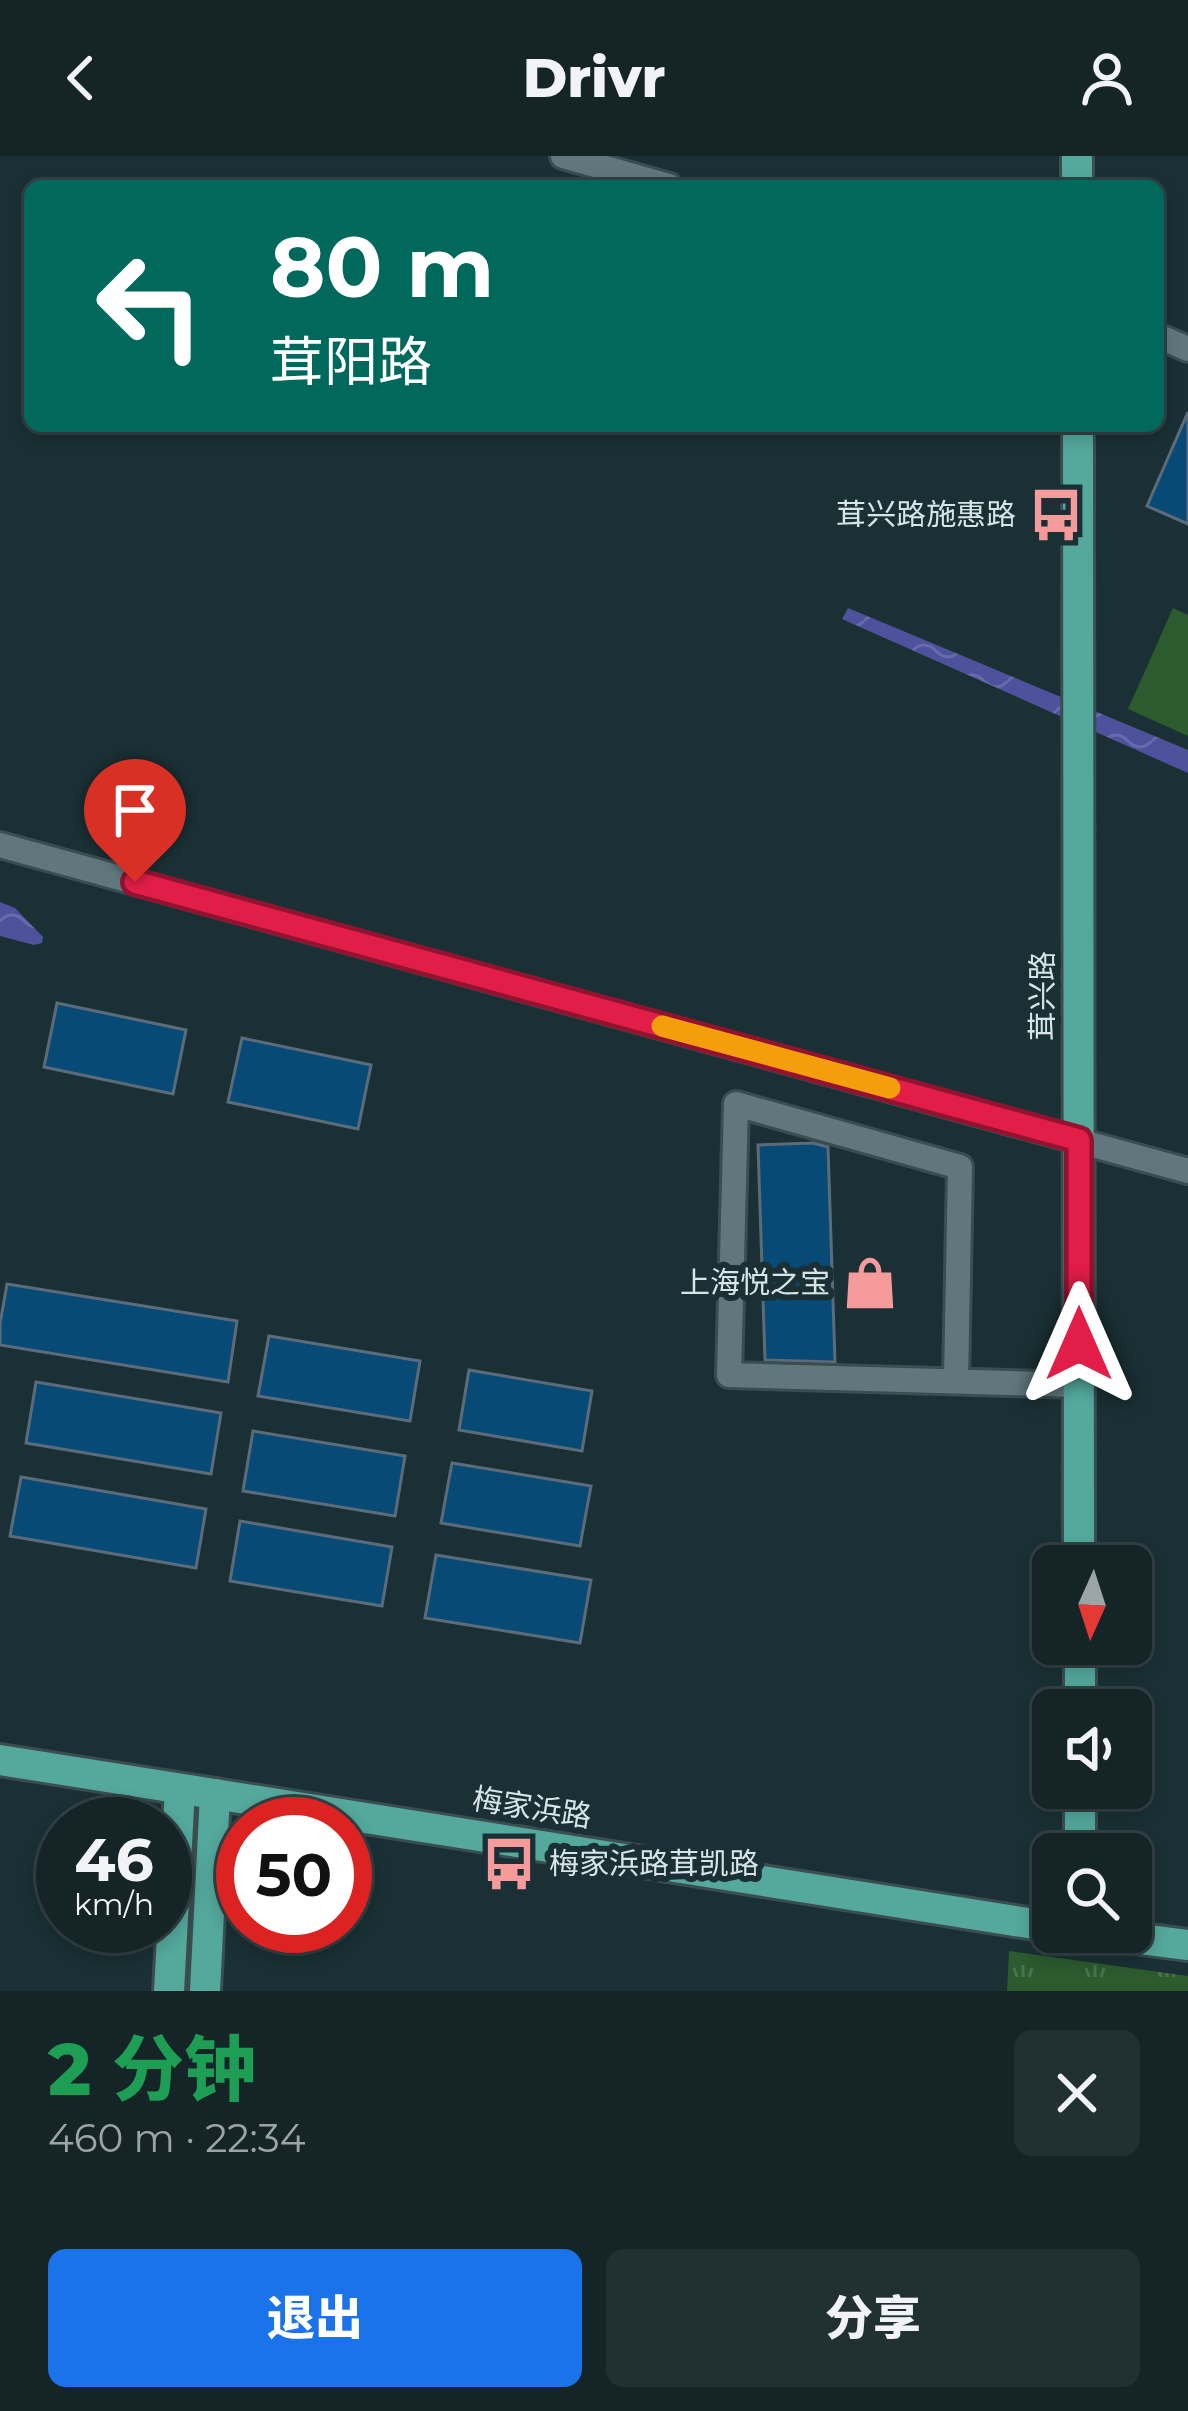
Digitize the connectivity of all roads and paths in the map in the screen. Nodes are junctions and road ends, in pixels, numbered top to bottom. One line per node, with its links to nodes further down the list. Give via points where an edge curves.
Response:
1 (563, 156): 2 (street)
2 (648, 180)
3 (1078, 432): 5 (main road, 茸兴路)
4 (0, 845): 5 (street)
5 (1079, 1140): 6 (street); 8 (main road, 茸兴路)
6 (1188, 1171)
7 (956, 1382): 7 (street, via 729,1375 736,1104 960,1167); 8 (street)
8 (1079, 1385): 9 (main road, 茸兴路)
9 (1079, 1545)
10 (0, 1760): 11 (main road, 梅家浜路)
11 (180, 1789): 12 (main road, 梅家浜路); 16 (main road)
12 (215, 1794): 13 (main road, 梅家浜路); 17 (main road)
13 (1032, 1924)
14 (1152, 1940): 15 (main road)
15 (1188, 1945)
16 (169, 1991)
17 (205, 1991)

